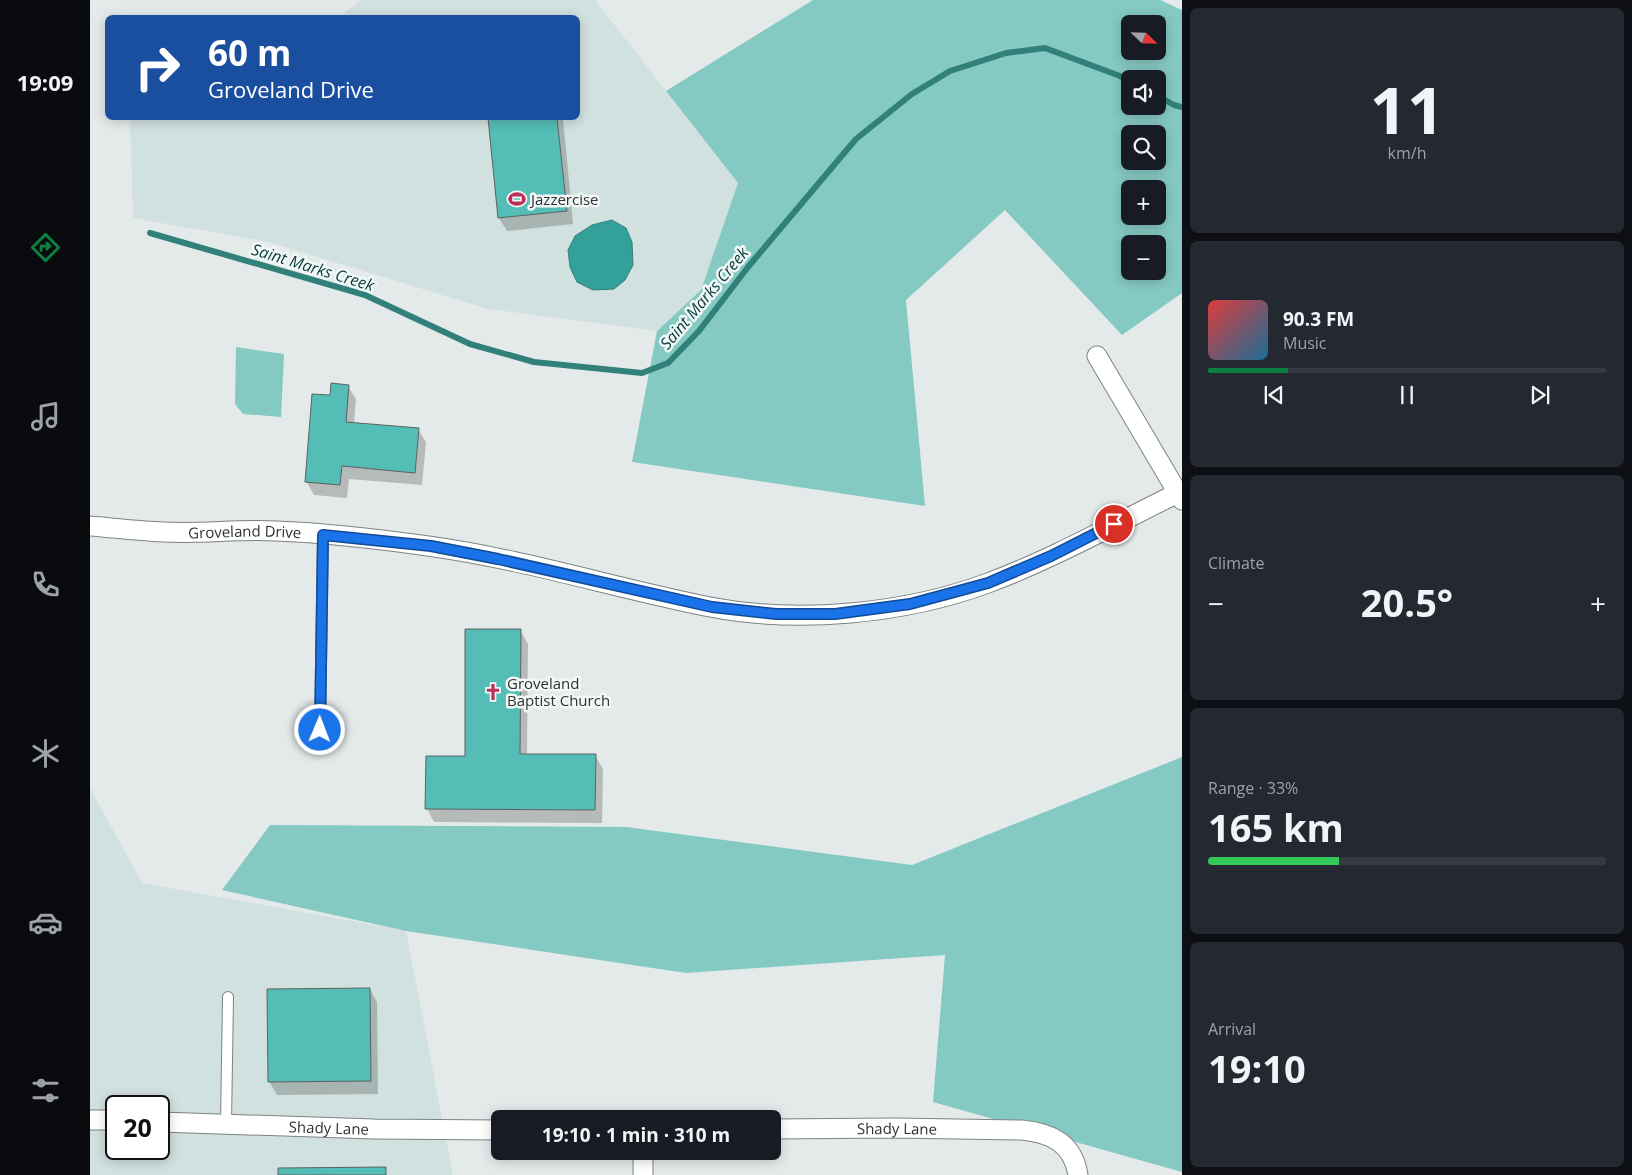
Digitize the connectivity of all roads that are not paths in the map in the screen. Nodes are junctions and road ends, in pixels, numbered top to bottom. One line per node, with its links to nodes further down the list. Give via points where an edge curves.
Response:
1 (1097, 356): 2 (street)
2 (1181, 495): 4 (street, Groveland Drive, via 988,583 910,604 835,614 776,614 712,607 440,548)
3 (90, 526): 4 (street, Groveland Drive, via 164,532 275,531)
4 (323, 535): 5 (lane)
5 (320, 730)
6 (228, 997): 10 (lane)
7 (90, 1120): 8 (street)
8 (105, 1120)
9 (170, 1122): 10 (street, Shady Lane)
10 (226, 1124): 12 (street, Shady Lane)
11 (781, 1129): 15 (street, Shady Lane, via 1041,1132 1064,1146 1073,1158)
12 (491, 1130)
13 (643, 1160): 14 (street)
14 (643, 1175)
15 (1078, 1175)

